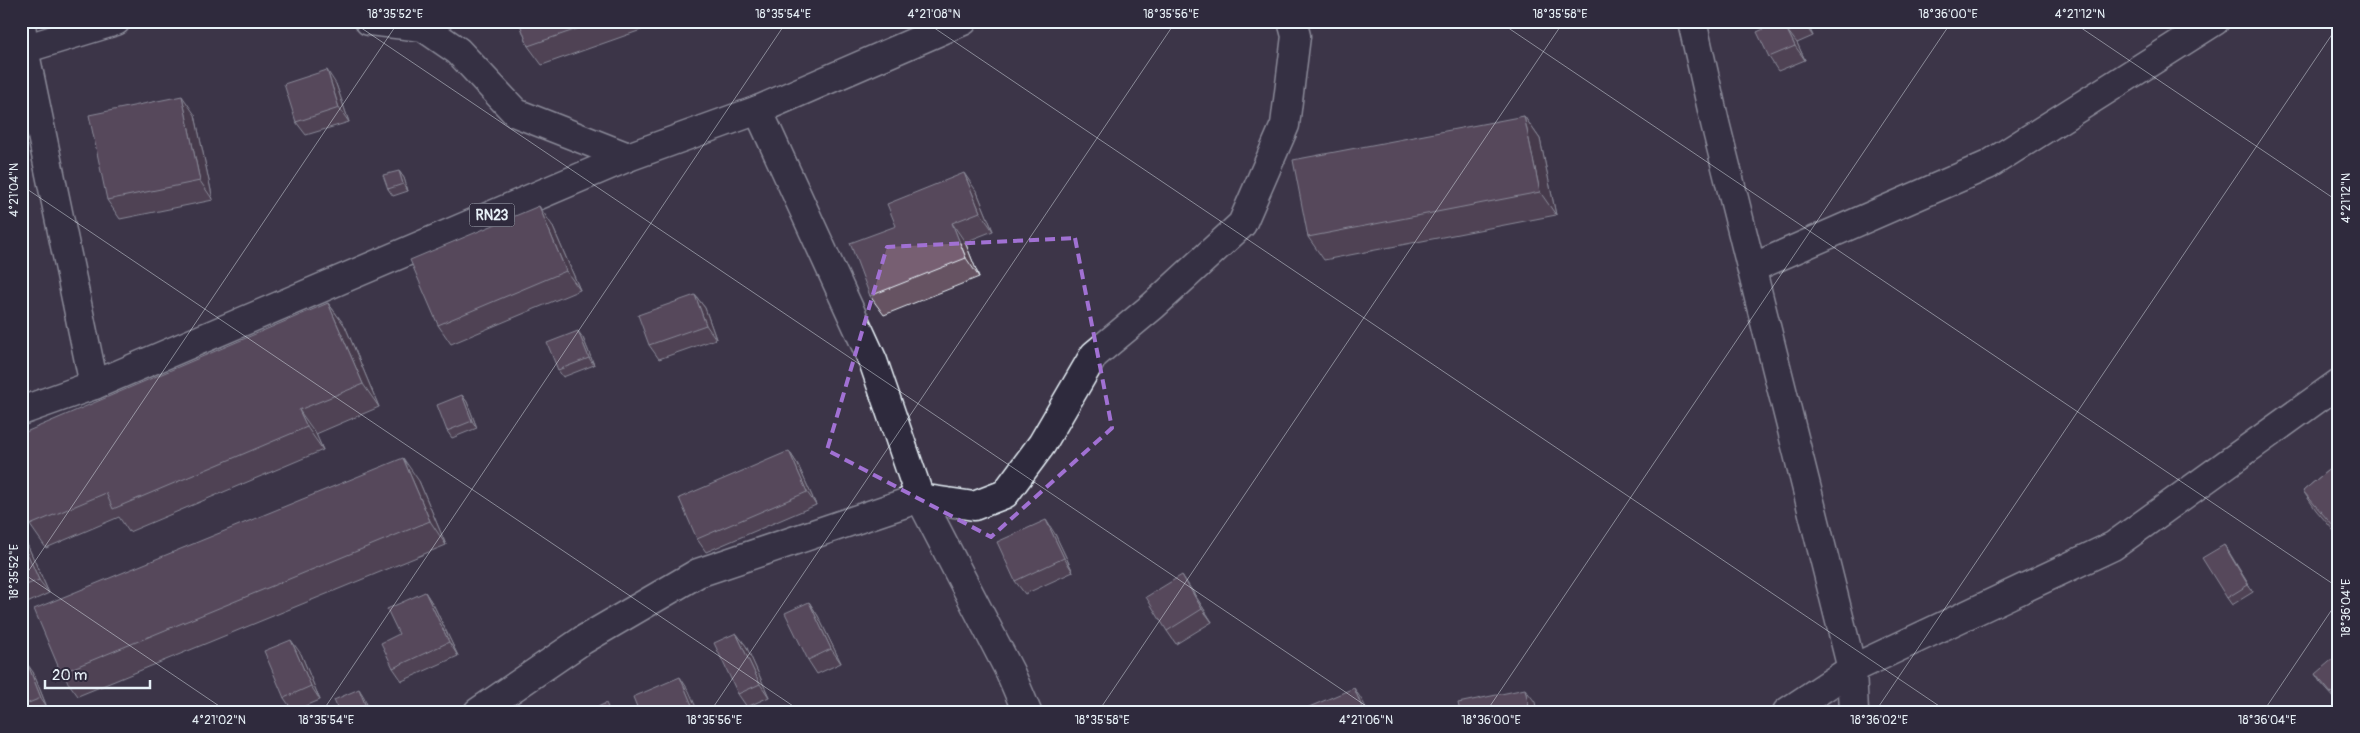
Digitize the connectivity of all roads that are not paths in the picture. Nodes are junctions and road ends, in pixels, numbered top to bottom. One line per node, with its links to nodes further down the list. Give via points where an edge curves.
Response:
1 (116, 21): 7 (street)
2 (368, 21): 9 (street, via 423,27 458,51 516,113)
3 (962, 21): 8 (street, RN23)
4 (1292, 21): 14 (street, via 1296,36 1285,125 1242,224 1094,355 1042,444 1006,494 974,506)
5 (1692, 21): 10 (street)
6 (2214, 21): 10 (street, via 1988,165)
7 (23, 37): 12 (street)
8 (758, 110): 9 (street, RN23); 14 (street, via 873,361)
9 (628, 157): 12 (street, RN23)
10 (1752, 268): 15 (street)
11 (2339, 383): 15 (street, via 2113,546)
12 (94, 385): 13 (street, RN23)
13 (21, 411)
14 (920, 498): 16 (street, via 698,573 583,640); 17 (street, via 1010,672)
15 (1852, 669): 18 (street); 19 (street)
16 (478, 712)
17 (1027, 712)
18 (1787, 712)
19 (1854, 712)

